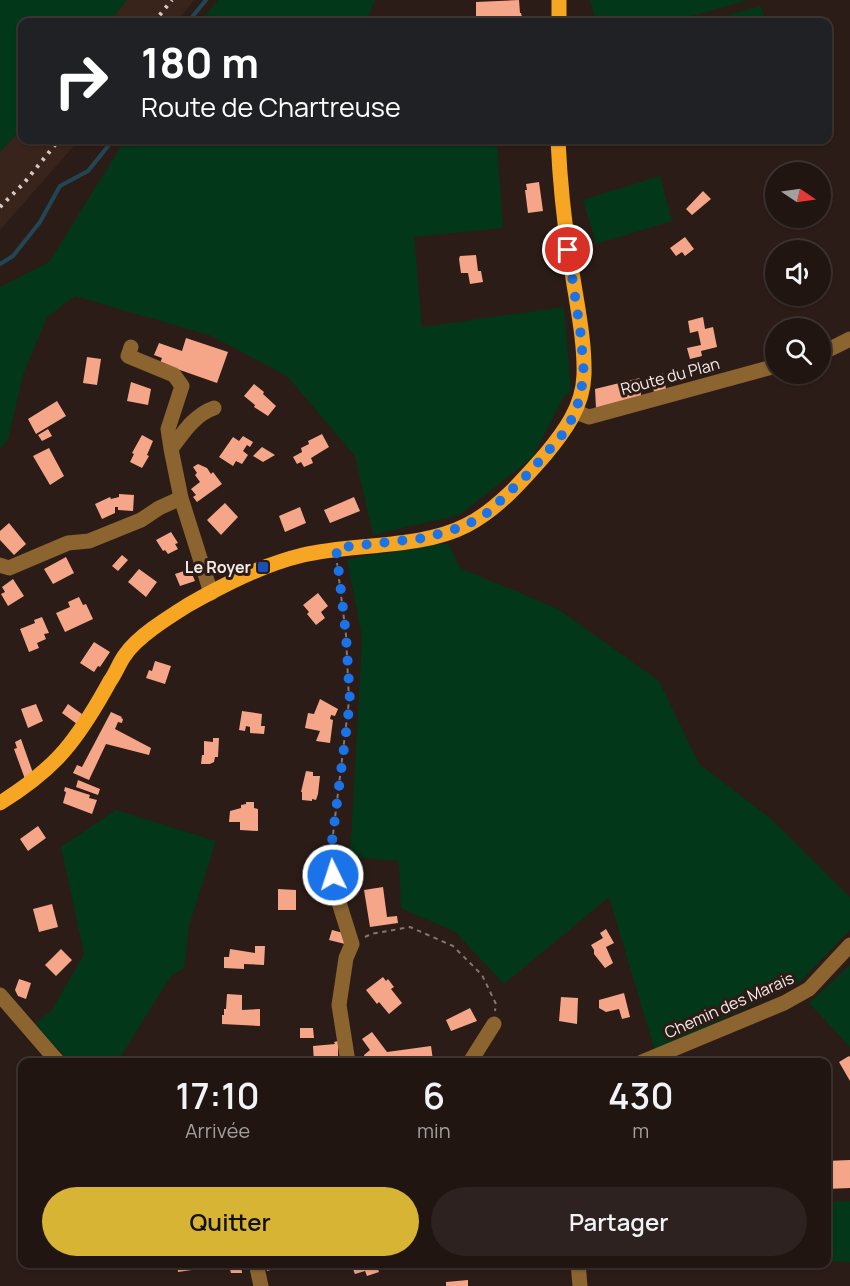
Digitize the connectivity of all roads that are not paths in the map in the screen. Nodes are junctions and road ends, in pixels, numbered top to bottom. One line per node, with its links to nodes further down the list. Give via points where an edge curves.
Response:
1 (559, 0): 2 (main road)
2 (559, 18)
3 (558, 144): 9 (main road, via 562,207 584,376)
4 (850, 339): 6 (street)
5 (131, 348): 10 (street, via 128,356 174,375 182,386 168,429)
6 (831, 348)
7 (765, 369): 9 (street, Route du Plan, via 589,417)
8 (214, 408): 10 (street, via 187,426)
9 (576, 412): 13 (main road, via 562,435 528,474 487,513 465,526 425,538 336,548 263,567)
10 (171, 449): 11 (street)
11 (181, 498): 12 (street, via 141,520 88,541 68,543 9,568); 13 (street)
12 (0, 565)
13 (211, 593): 14 (main road, via 160,624 125,654 68,747)
14 (0, 803)
15 (330, 857): 20 (street, via 336,893 352,944 339,1005)
16 (850, 945): 22 (street, Chemin des Marais, via 809,989 784,1004)
17 (0, 995): 19 (street)
18 (494, 1024): 21 (street)
19 (55, 1058)
20 (347, 1058)
21 (473, 1058)
22 (652, 1058)
23 (257, 1268): 25 (street)
24 (578, 1268): 26 (street)
25 (261, 1286)
26 (580, 1286)

